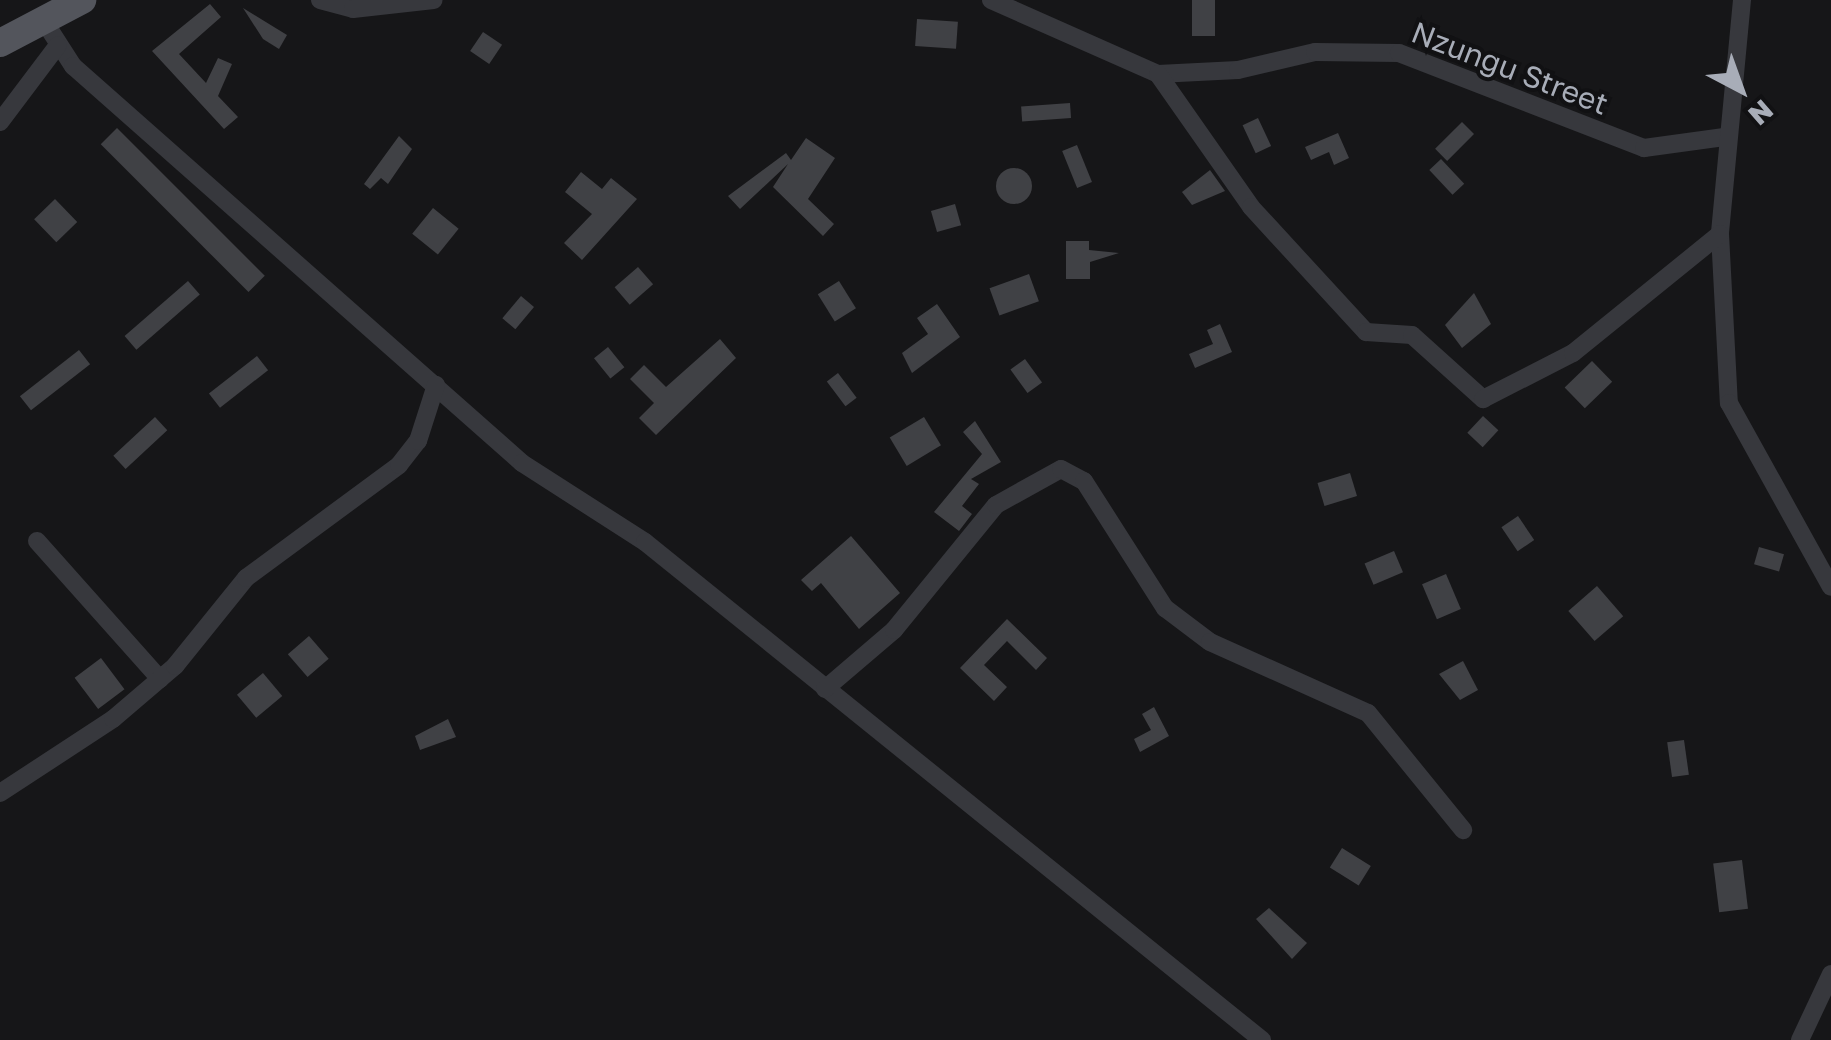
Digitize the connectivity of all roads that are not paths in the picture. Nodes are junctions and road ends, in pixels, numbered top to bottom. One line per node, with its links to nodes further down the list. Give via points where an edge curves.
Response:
1 (82, 0): 6 (main road)
2 (320, 0): 3 (street, via 353,9)
3 (434, 0)
4 (991, 0): 8 (street, Nzungu Street)
5 (1742, 0): 10 (street)
6 (51, 33): 7 (main road); 9 (street); 12 (street, via 287,261)
7 (1, 42)
8 (1158, 74): 10 (street, Nzungu Street, via 1219,73 1316,52 1399,52 1644,148); 11 (street, via 1251,207 1366,332 1412,335 1483,399 1572,353)
9 (0, 122)
10 (1724, 137): 11 (street)
11 (1720, 234): 14 (street, via 1736,426)
12 (436, 384): 15 (street, via 410,454 246,578); 16 (street, via 522,463 645,542)
13 (38, 541): 15 (street)
14 (1831, 588)
15 (160, 678): 17 (street)
16 (825, 689): 18 (street, via 894,630 996,505 1061,468 1084,481 1164,608 1210,642 1368,713); 20 (street)
17 (0, 793)
18 (1463, 830)
19 (1831, 974): 21 (street)
20 (1262, 1040)
21 (1800, 1040)

